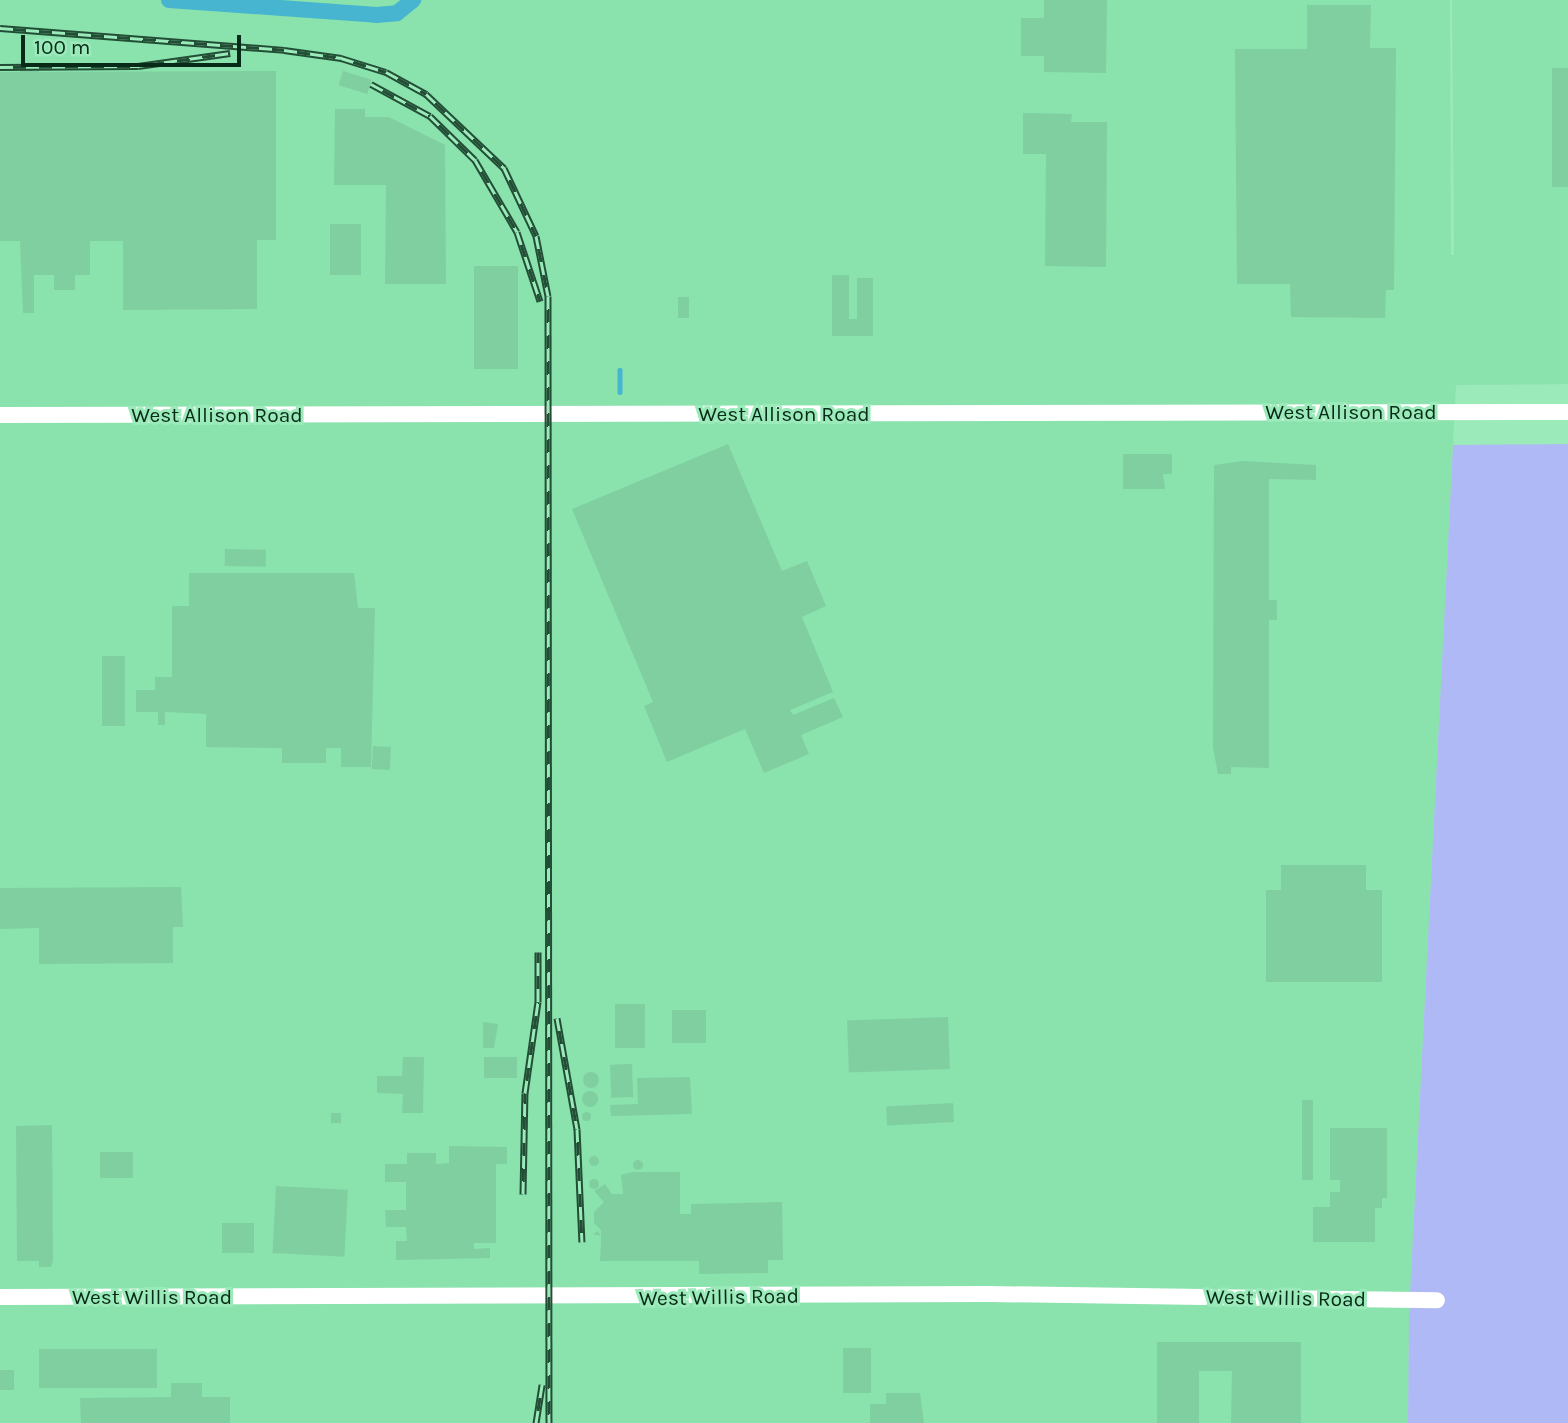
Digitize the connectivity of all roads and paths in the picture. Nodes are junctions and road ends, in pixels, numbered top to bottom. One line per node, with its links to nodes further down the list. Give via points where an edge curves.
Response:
1 (1568, 412): 2 (street, West Allison Road)
2 (0, 415)
3 (0, 1297): 4 (street, West Willis Road, via 990,1294)
4 (1437, 1300)

